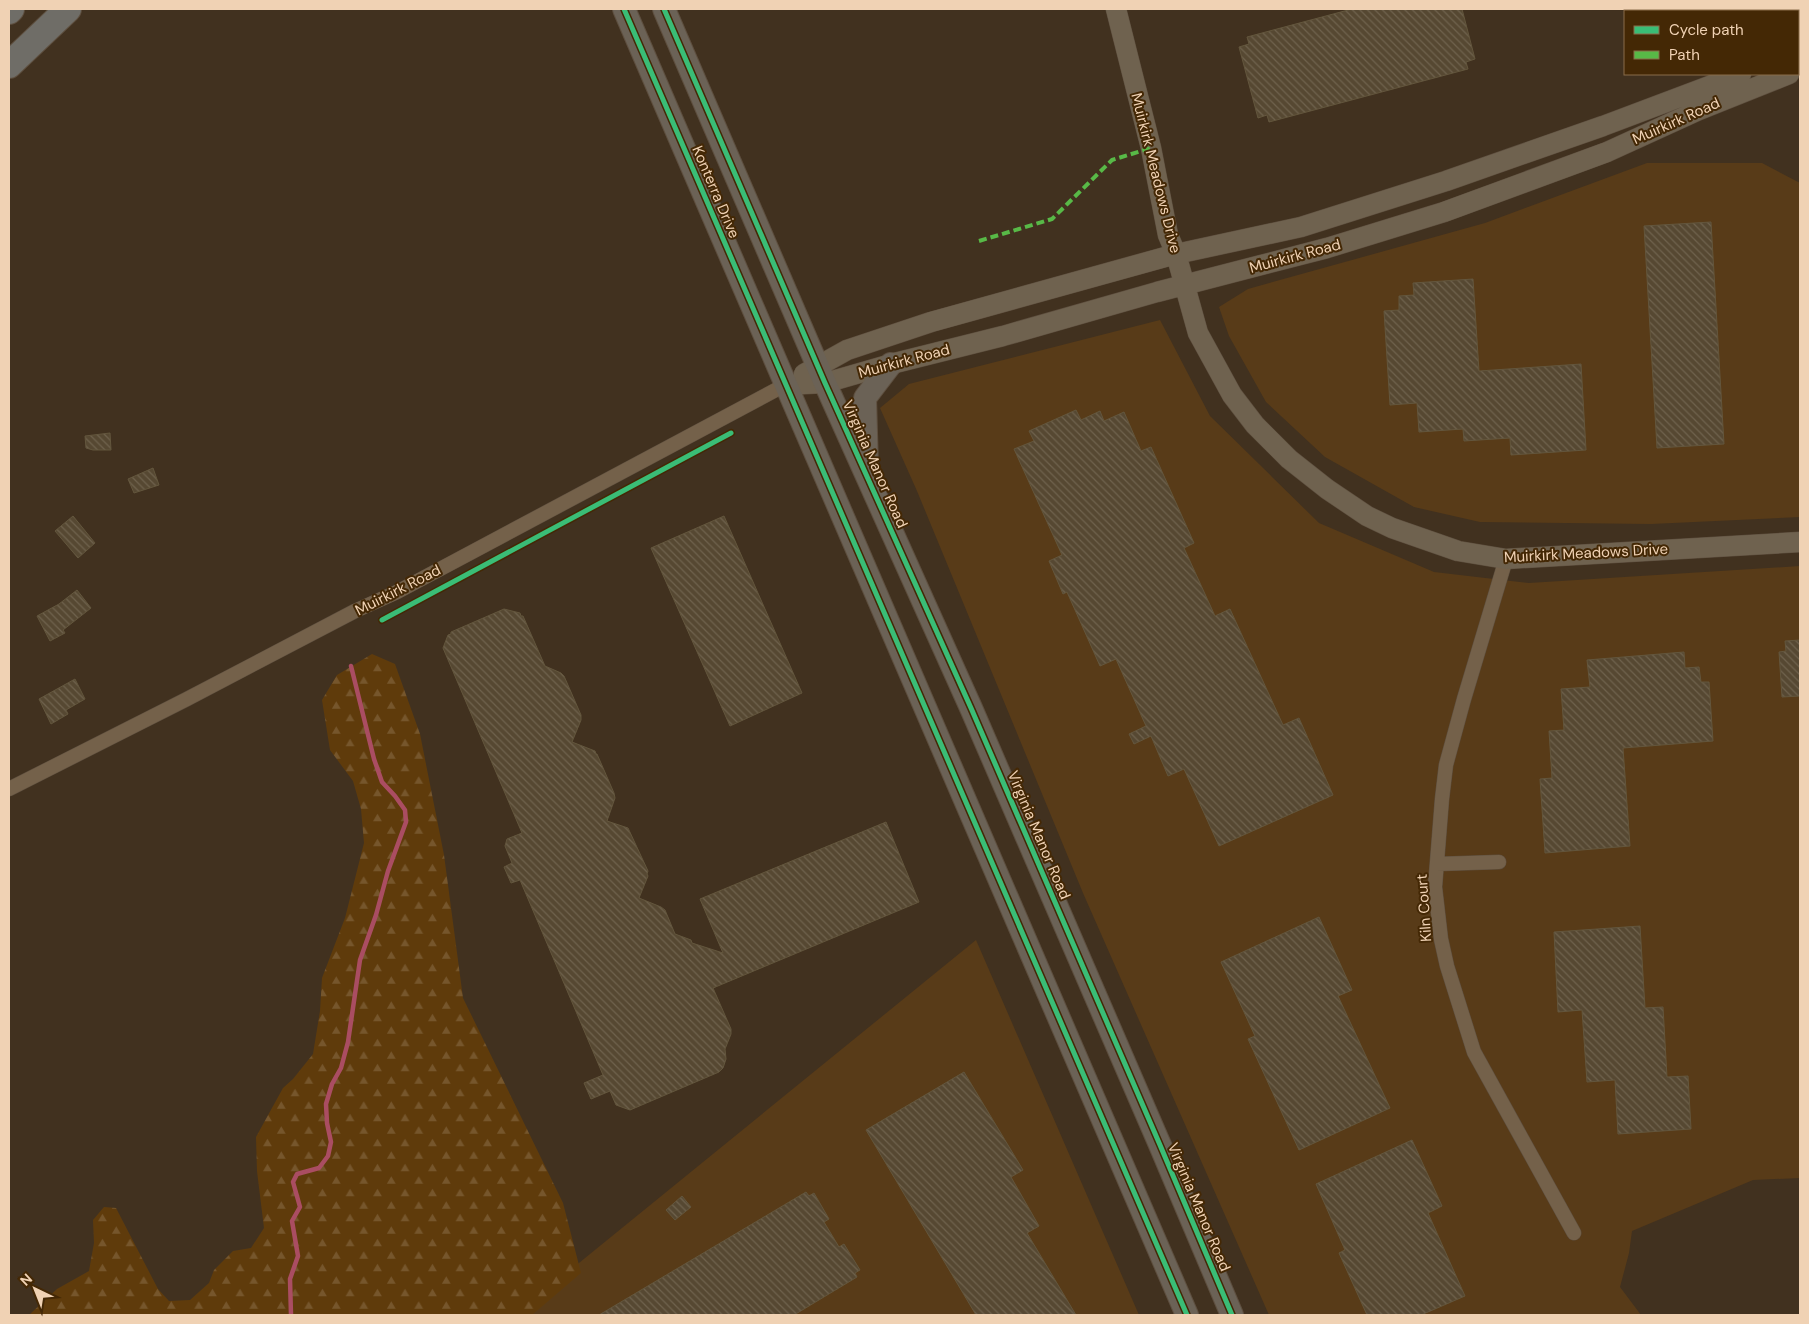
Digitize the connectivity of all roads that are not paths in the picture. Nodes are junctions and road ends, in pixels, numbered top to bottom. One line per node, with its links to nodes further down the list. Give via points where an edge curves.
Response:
1 (68, 9): 5 (highway)
2 (624, 9): 12 (main road, Konterra Drive)
3 (664, 9): 11 (main road, Konterra Drive)
4 (1116, 9): 8 (main road, Muirkirk Meadows Drive, via 1168,235)
5 (9, 66)
6 (1738, 75): 8 (main road, Muirkirk Road, via 1446,181 1301,227)
7 (1786, 75): 9 (main road, Muirkirk Road, via 1607,152 1444,212 1327,248)
8 (1176, 254): 9 (main road, Muirkirk Meadows Drive); 11 (main road, Muirkirk Road, via 931,322 847,350)
9 (1184, 285): 10 (main road, Muirkirk Road); 15 (main road, Muirkirk Meadows Drive, via 1198,334 1232,395 1255,425 1289,459 1366,516 1392,528 1458,551)
10 (890, 364): 11 (main road, Muirkirk Road); 13 (main road, via 865,398)
11 (821, 374): 12 (main road, Muirkirk Road); 13 (main road, Virginia Manor Road)
12 (785, 385): 16 (street, Muirkirk Road, via 397,592); 20 (main road)
13 (867, 477): 21 (main road, Virginia Manor Road, via 971,708)
14 (1800, 542): 15 (main road, Muirkirk Meadows Drive)
15 (1506, 559): 18 (street, Kiln Court, via 1446,765)
16 (9, 789)
17 (1499, 862): 18 (street)
18 (1437, 864): 19 (street, Kiln Court, via 1435,887 1441,939 1474,1052)
19 (1574, 1233)
20 (1187, 1315)
21 (1232, 1315)

